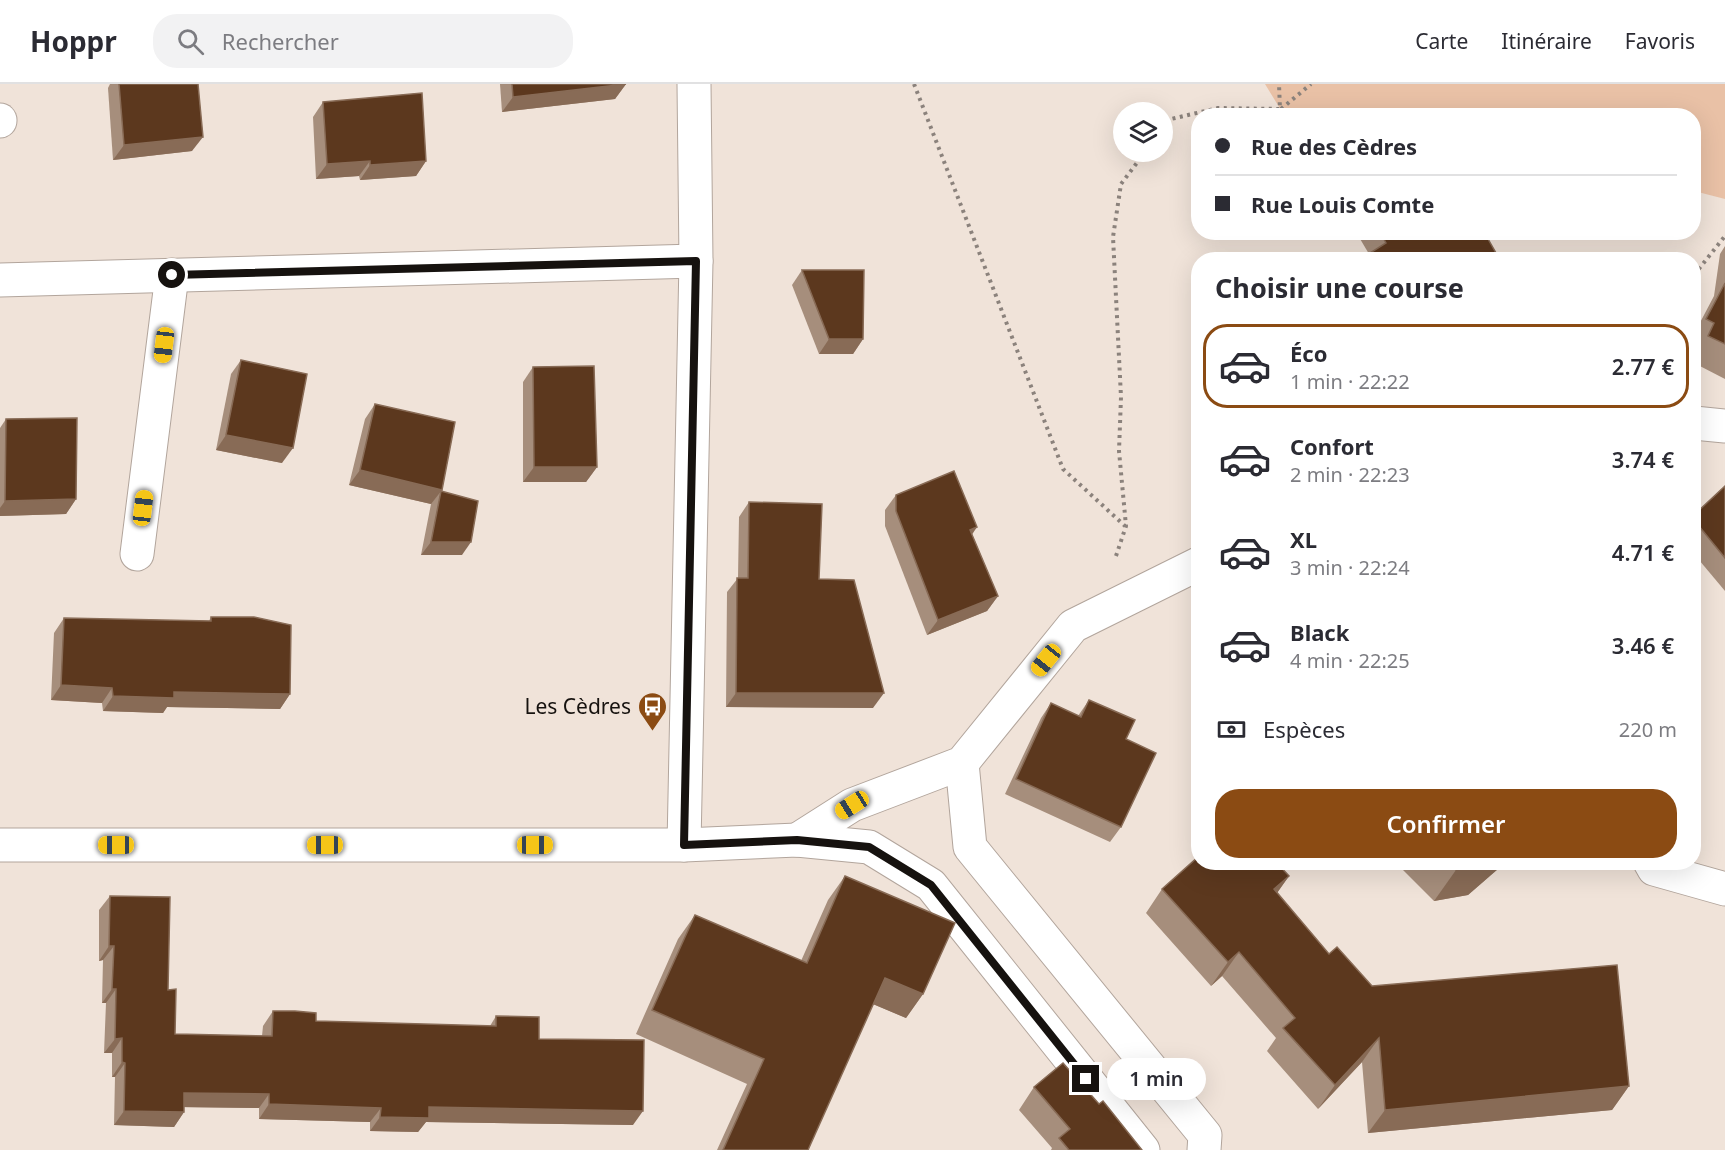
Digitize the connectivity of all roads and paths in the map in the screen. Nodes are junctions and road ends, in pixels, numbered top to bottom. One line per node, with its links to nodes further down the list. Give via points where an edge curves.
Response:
1 (694, 84): 11 (street)
2 (914, 84): 17 (path, via 1063,469)
3 (1279, 84): 5 (path)
4 (1311, 84): 6 (path)
5 (1280, 108)
6 (1281, 108)
7 (1191, 114): 8 (path)
8 (1173, 119)
9 (1138, 162): 17 (path, via 1121,184 1113,237 1121,397 1119,451)
10 (1725, 236): 12 (path)
11 (696, 261): 13 (street); 24 (street)
12 (1701, 266)
13 (172, 275): 14 (street); 18 (street)
14 (0, 280)
15 (1701, 424): 16 (street)
16 (1725, 426)
17 (1126, 526): 19 (path)
18 (137, 554)
19 (1113, 561)
20 (1191, 567): 21 (street, via 1073,626)
21 (963, 763): 22 (street, via 852,805); 28 (street, via 970,847 1205,1135)
22 (797, 840): 24 (street); 27 (street, via 869,847 931,885)
23 (0, 845): 24 (street)
24 (684, 845)
25 (1658, 870): 26 (street)
26 (1725, 889)
27 (1143, 1150)
28 (1204, 1150)

